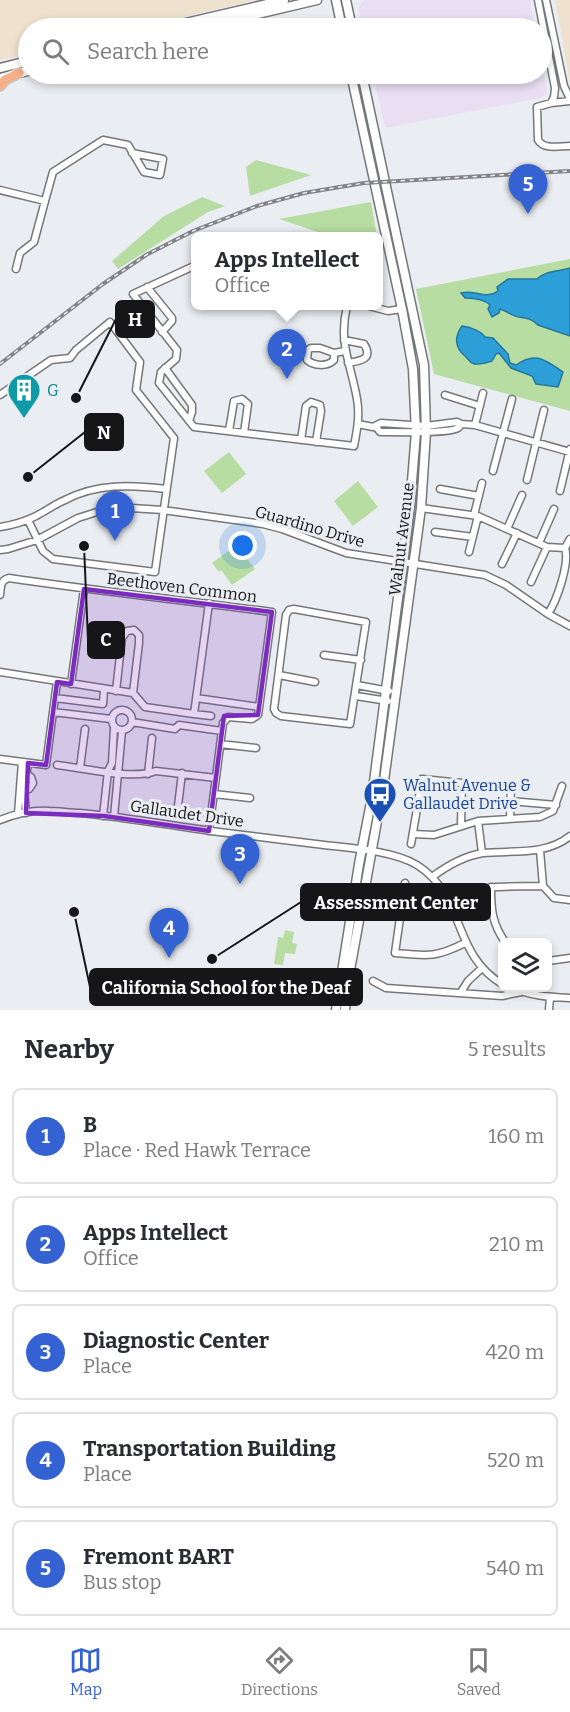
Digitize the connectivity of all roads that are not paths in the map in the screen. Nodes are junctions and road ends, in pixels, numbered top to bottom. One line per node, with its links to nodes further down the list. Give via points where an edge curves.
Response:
1 (284, 0): 7 (main road)
2 (317, 0): 8 (main road)
3 (336, 0): 9 (main road)
4 (346, 0): 10 (main road)
5 (538, 0): 11 (street)
6 (546, 0): 12 (street)
7 (207, 18)
8 (240, 18)
9 (340, 18)
10 (350, 18)
11 (541, 18)
12 (550, 18)
13 (552, 29): 23 (street)
14 (18, 64): 15 (main road)
15 (0, 65)
16 (552, 72): 24 (street, via 555,93)
17 (18, 74): 19 (main road)
18 (18, 75): 22 (main road)
19 (0, 78)
20 (353, 84): 32 (main road, Walnut Avenue)
21 (364, 84): 51 (main road, Walnut Avenue, via 424,365)
22 (0, 86)
23 (570, 100): 24 (street)
24 (551, 103): 25 (street, via 537,107 539,143 549,147)
25 (570, 146)
26 (132, 153): 26 (street, via 144,172 160,175 163,159); 28 (street, via 128,145 103,140 53,172)
27 (0, 190): 28 (street)
28 (45, 201): 30 (street, via 34,242 20,253)
29 (191, 267): 31 (street)
30 (16, 269)
31 (147, 287): 35 (street, via 171,318); 35 (street, via 133,294)
32 (402, 309): 34 (street); 50 (main road, Walnut Avenue, via 413,369)
33 (346, 310): 36 (street)
34 (383, 310)
35 (162, 332): 40 (street, via 177,350 176,359)
36 (344, 340): 37 (street); 39 (street, via 364,344 367,353 361,360)
37 (345, 351): 38 (street); 39 (street)
38 (334, 353)
39 (348, 363): 48 (street, via 358,400)
40 (165, 368): 47 (street, via 192,405); 47 (street, via 160,372 159,383)
41 (483, 393): 45 (street)
42 (0, 395): 62 (street, via 51,360 70,358 110,322 140,362 136,390 174,438)
43 (445, 395): 45 (street)
44 (512, 399): 54 (street)
45 (480, 406): 49 (street)
46 (544, 410): 57 (street)
47 (189, 421): 52 (street, via 194,427)
48 (358, 424): 50 (street); 56 (street, via 354,447)
49 (475, 425): 51 (street, via 461,424 451,430); 54 (street)
50 (416, 429): 51 (street); 84 (main road, Walnut Avenue)
51 (426, 429): 67 (main road, Walnut Avenue)
52 (229, 431): 53 (street); 53 (street, via 234,401 242,399 248,404)
53 (244, 433): 55 (street)
54 (502, 433): 57 (street); 59 (street)
55 (301, 440): 56 (street); 56 (street, via 306,406 315,402 321,411)
56 (316, 442)
57 (536, 443): 58 (street); 60 (street)
58 (570, 451): 64 (street)
59 (493, 471)
60 (527, 480)
61 (482, 483): 66 (street)
62 (166, 489): 69 (street); 71 (street, via 117,485 97,488 66,499)
63 (440, 489): 66 (street)
64 (560, 491)
65 (522, 495): 73 (street)
66 (479, 496): 70 (street)
67 (421, 508): 70 (street); 85 (main road, Walnut Avenue)
68 (554, 509): 79 (street)
69 (163, 510): 78 (street, Guardino Drive, via 100,511); 78 (street, via 155,572 53,559); 84 (street, Guardino Drive, via 263,524 346,553)
70 (476, 516): 73 (street); 76 (street)
71 (28, 520): 72 (street); 78 (street)
72 (0, 527)
73 (507, 529): 75 (street)
74 (435, 532): 76 (street)
75 (517, 533): 79 (street); 86 (street)
76 (473, 537): 83 (street)
77 (570, 539): 81 (street)
78 (37, 540): 82 (street, Guardino Drive)
79 (539, 543): 80 (street)
80 (547, 547): 81 (street); 88 (street)
81 (565, 548): 87 (street, via 570,559)
82 (0, 550)
83 (469, 552)
84 (403, 561): 85 (street, Guardino Drive); 105 (main road, Walnut Avenue)
85 (414, 562): 94 (street, Guardino Drive, via 485,575); 107 (main road, Walnut Avenue)
86 (502, 564)
87 (568, 573): 90 (street)
88 (531, 582)
89 (84, 589): 91 (street, Beethoven Common, via 9,578 2,583); 93 (street, Beethoven Common); 102 (street)
90 (561, 591): 92 (street); 94 (street)
91 (0, 595)
92 (570, 596)
93 (209, 603): 111 (street); 114 (street, Beethoven Common, via 272,612)
94 (548, 614): 95 (street, Guardino Drive)
95 (570, 626)
96 (324, 655): 97 (street)
97 (360, 660): 99 (street, via 366,622 291,609 286,615); 103 (street)
98 (0, 672): 101 (street)
99 (279, 675): 100 (street); 109 (street, via 273,709 281,716 350,724)
100 (315, 681)
101 (57, 682): 102 (street); 110 (street)
102 (71, 684): 104 (street)
103 (357, 685): 105 (street); 109 (street)
104 (104, 689): 106 (street); 110 (street, via 103,704)
105 (386, 690): 107 (street); 112 (main road, Walnut Avenue)
106 (116, 691): 108 (street); 108 (street, via 122,638 127,631 134,630 139,643)
107 (395, 692): 113 (main road, Walnut Avenue)
108 (133, 693): 116 (street, via 145,707)
109 (356, 696): 112 (street)
110 (55, 698): 115 (street)
111 (196, 698): 114 (street); 116 (street)
112 (384, 700): 113 (street); 159 (main road, Walnut Avenue)
113 (394, 702): 159 (main road, Walnut Avenue, via 383,788)
114 (259, 707): 123 (street, via 256,718 228,717)
115 (53, 712): 118 (street); 128 (street, via 46,765)
116 (194, 714): 117 (street)
117 (211, 716)
118 (111, 719): 119 (street, via 123,710); 120 (street)
119 (132, 722): 122 (street); 123 (street)
120 (114, 728): 122 (street); 131 (street)
121 (85, 729): 130 (street)
122 (122, 731): 132 (street)
123 (222, 731): 125 (street)
124 (152, 738): 134 (street)
125 (220, 744): 126 (street); 135 (street)
126 (256, 748)
127 (0, 759): 128 (street)
128 (25, 763): 138 (street); 138 (street)
129 (57, 765): 130 (street)
130 (80, 768): 131 (street)
131 (108, 771): 132 (street); 139 (street)
132 (117, 773): 134 (street); 140 (street)
133 (182, 773): 134 (street); 135 (street); 147 (street)
134 (148, 774)
135 (216, 778): 141 (street)
136 (511, 785): 143 (street)
137 (562, 786): 144 (street)
138 (21, 790): 145 (street); 146 (street)
139 (105, 792): 140 (street); 148 (street)
140 (116, 794): 149 (street)
141 (214, 794): 142 (street); 154 (street)
142 (250, 798)
143 (510, 801): 144 (street); 150 (street)
144 (556, 805): 150 (street, via 540,817)
145 (26, 813): 146 (street, Gallaudet Drive); 148 (street, Gallaudet Drive, via 48,810)
146 (18, 814): 151 (street, Gallaudet Drive)
147 (177, 814)
148 (104, 816): 149 (street, Gallaudet Drive)
149 (114, 817): 154 (street, Gallaudet Drive)
150 (510, 819): 152 (street)
151 (0, 820)
152 (478, 821): 153 (street); 160 (street)
153 (461, 825): 155 (street, via 434,835); 155 (street, via 462,783 422,779)
154 (209, 831): 159 (street, Gallaudet Drive)
155 (413, 834): 157 (street)
156 (570, 836): 158 (street)
157 (411, 844)
158 (540, 850): 160 (street); 163 (street)
159 (366, 851): 161 (street, Gallaudet Drive, via 410,862); 178 (main road, Walnut Avenue); 179 (main road, Walnut Avenue)
160 (483, 853): 161 (street, via 464,858)
161 (432, 877): 168 (street, via 450,902)
162 (405, 883): 168 (street, via 404,917 394,953 431,957)
163 (543, 886): 164 (street); 166 (street, via 554,898)
164 (491, 887): 165 (street); 167 (street, via 491,911)
165 (464, 894)
166 (570, 900)
167 (502, 938)
168 (465, 943): 171 (street)
169 (570, 958): 170 (street)
170 (552, 960)
171 (483, 968): 173 (street); 174 (street)
172 (372, 981): 174 (street, via 386,988)
173 (498, 981)
174 (461, 992): 175 (street, via 502,996)
175 (521, 992): 176 (street)
176 (550, 997): 177 (street); 180 (street)
177 (570, 998)
178 (336, 1010)
179 (345, 1010)
180 (549, 1010)

